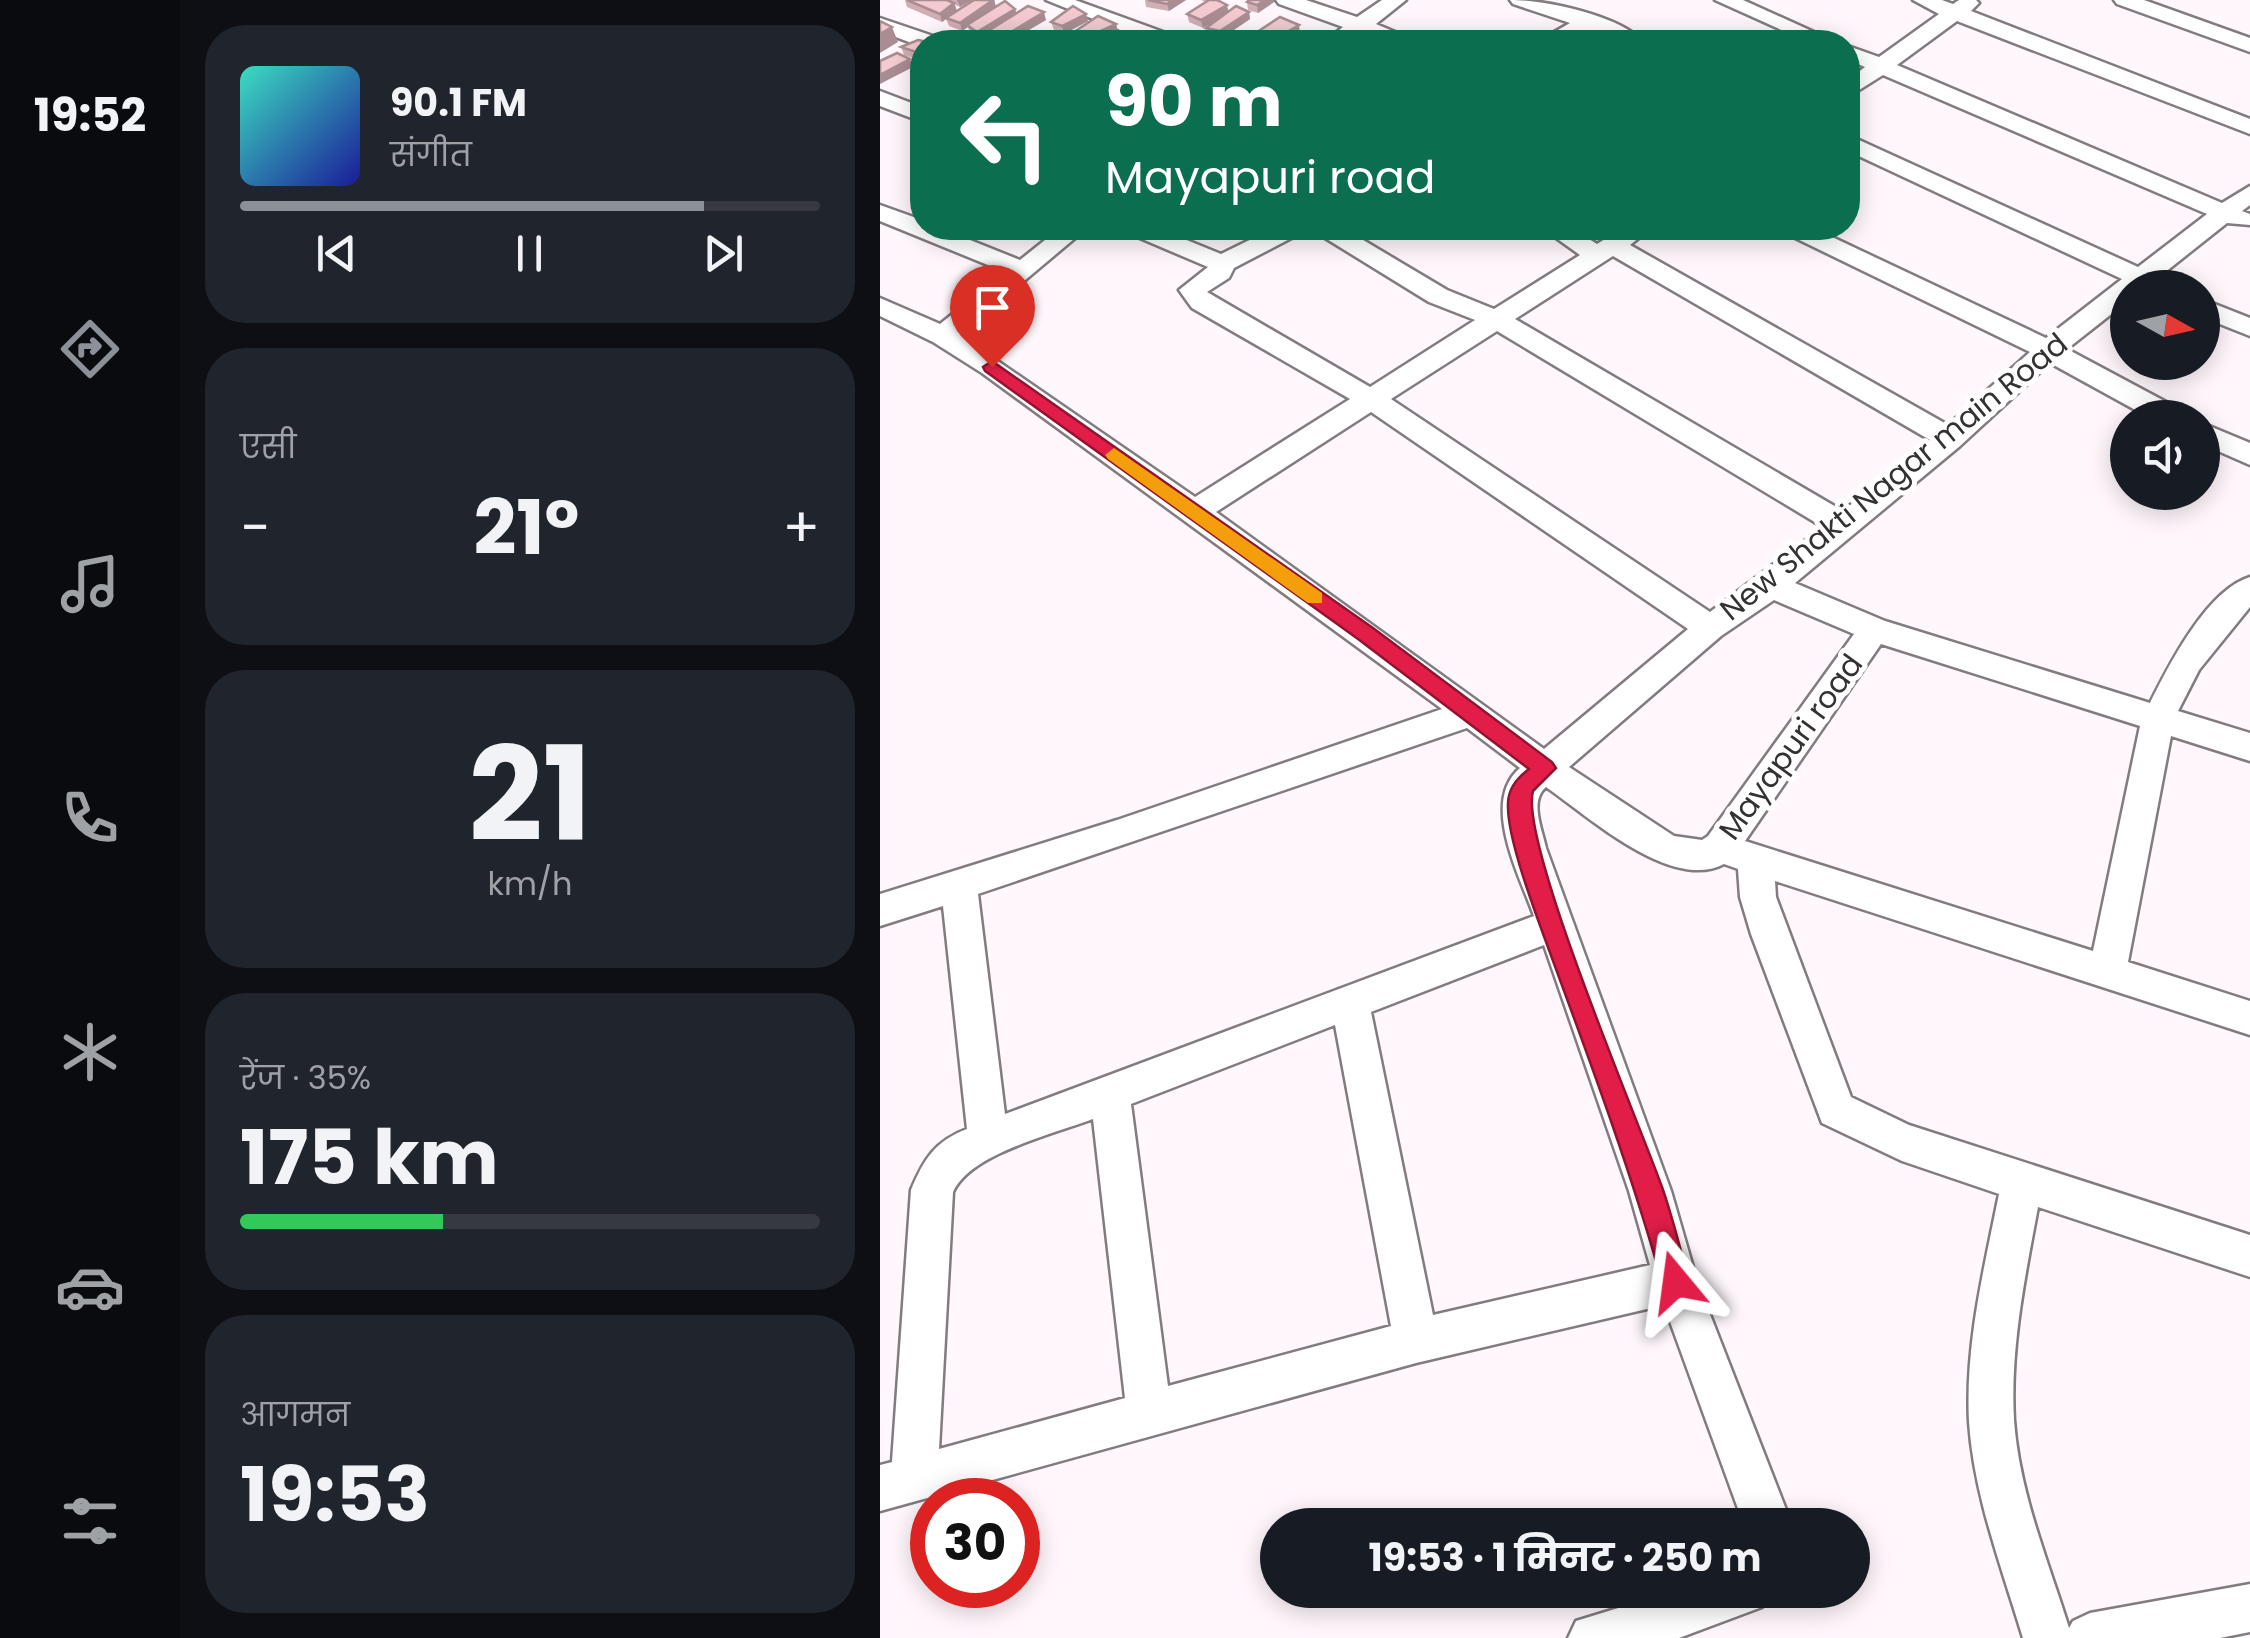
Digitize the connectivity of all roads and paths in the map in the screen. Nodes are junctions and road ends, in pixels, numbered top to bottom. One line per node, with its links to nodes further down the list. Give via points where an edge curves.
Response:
1 (892, 0): 9 (street)
2 (1056, 0): 14 (street)
3 (1286, 0): 13 (street)
4 (1396, 0): 13 (street)
5 (1520, 0): 11 (street)
6 (1725, 0): 19 (street)
7 (1923, 0): 10 (street)
8 (2124, 0): 21 (street)
9 (880, 6)
10 (1963, 6): 23 (street); 27 (street)
11 (1589, 22): 17 (street); 18 (street)
12 (880, 24): 20 (street)
13 (1362, 25): 15 (street); 16 (street)
14 (1137, 30)
15 (1354, 30)
16 (1376, 30)
17 (1573, 30)
18 (1607, 30)
19 (1796, 30)
20 (910, 35)
21 (2250, 45)
22 (1860, 57): 23 (street)
23 (1880, 66): 24 (street); 31 (street)
24 (1860, 81)
25 (880, 98): 26 (street)
26 (910, 110)
27 (2250, 127)
28 (1860, 148): 44 (street)
29 (2250, 193): 31 (street, New Shakti Nagar main Road)
30 (880, 212): 32 (street)
31 (2238, 218): 45 (street, New Shakti Nagar main Road)
32 (910, 224)
33 (949, 240): 43 (street)
34 (1059, 240): 43 (street)
35 (1185, 240): 42 (street)
36 (1269, 240): 42 (street)
37 (1346, 240): 49 (street, via 1438,296)
38 (1582, 240): 41 (street)
39 (1621, 240): 41 (street)
40 (1819, 240): 52 (street)
41 (1606, 250): 49 (street); 55 (street)
42 (1222, 264): 53 (street, via 1220,272 1194,285 1194,296)
43 (1021, 269): 51 (street)
44 (2123, 270)
45 (2168, 270)
46 (880, 306): 51 (street, Mayapuri road)
47 (2110, 310): 52 (street, New Shakti Nagar main Road)
48 (2220, 315): 50 (street)
49 (1498, 320): 53 (street); 59 (street)
50 (2250, 328)
51 (942, 336): 58 (street, Mayapuri road)
52 (2048, 350): 54 (street); 55 (street, New Shakti Nagar main Road)
53 (1372, 400): 58 (street); 62 (street)
54 (2141, 400)
55 (1950, 439): 59 (street, New Shakti Nagar main Road)
56 (2220, 441): 57 (street)
57 (2250, 455)
58 (1194, 512): 64 (street, Mayapuri road)
59 (1842, 524): 60 (street, New Shakti Nagar main Road)
60 (1771, 586): 62 (street, New Shakti Nagar main Road); 63 (street)
61 (2250, 588): 65 (street, via 2186,663)
62 (1710, 628): 67 (street, New Shakti Nagar main Road)
63 (1874, 630): 65 (street, Mayapuri road); 68 (street, Mayapuri road)
64 (1471, 713): 67 (street, Mayapuri road); 69 (street)
65 (2158, 719): 66 (street, Mayapuri road); 72 (street)
66 (2250, 747)
67 (1544, 768): 68 (street, Mayapuri road, via 1666,850); 71 (street, New Shakti Nagar main Road, via 1523,786 1518,803)
68 (1738, 854): 72 (street); 77 (street, via 1836,1110 1902,1142)
69 (960, 885): 70 (street); 76 (street)
70 (880, 910)
71 (1552, 925): 73 (street); 79 (street, via 1650,1191)
72 (2106, 974): 74 (street)
73 (1349, 1000): 75 (street); 80 (street)
74 (2250, 1018)
75 (1110, 1090): 76 (street); 81 (street)
76 (988, 1138): 82 (street, via 942,1167 932,1190)
77 (2022, 1180): 78 (street); 87 (street, via 1990,1394 1999,1473)
78 (2250, 1256)
79 (1676, 1282): 80 (street); 83 (street)
80 (1416, 1341): 81 (street)
81 (1149, 1414): 82 (street)
82 (897, 1483)
83 (1762, 1508)
84 (2250, 1608): 88 (street)
85 (1721, 1612): 86 (street)
86 (1593, 1638)
87 (2048, 1638)
88 (2090, 1638)

